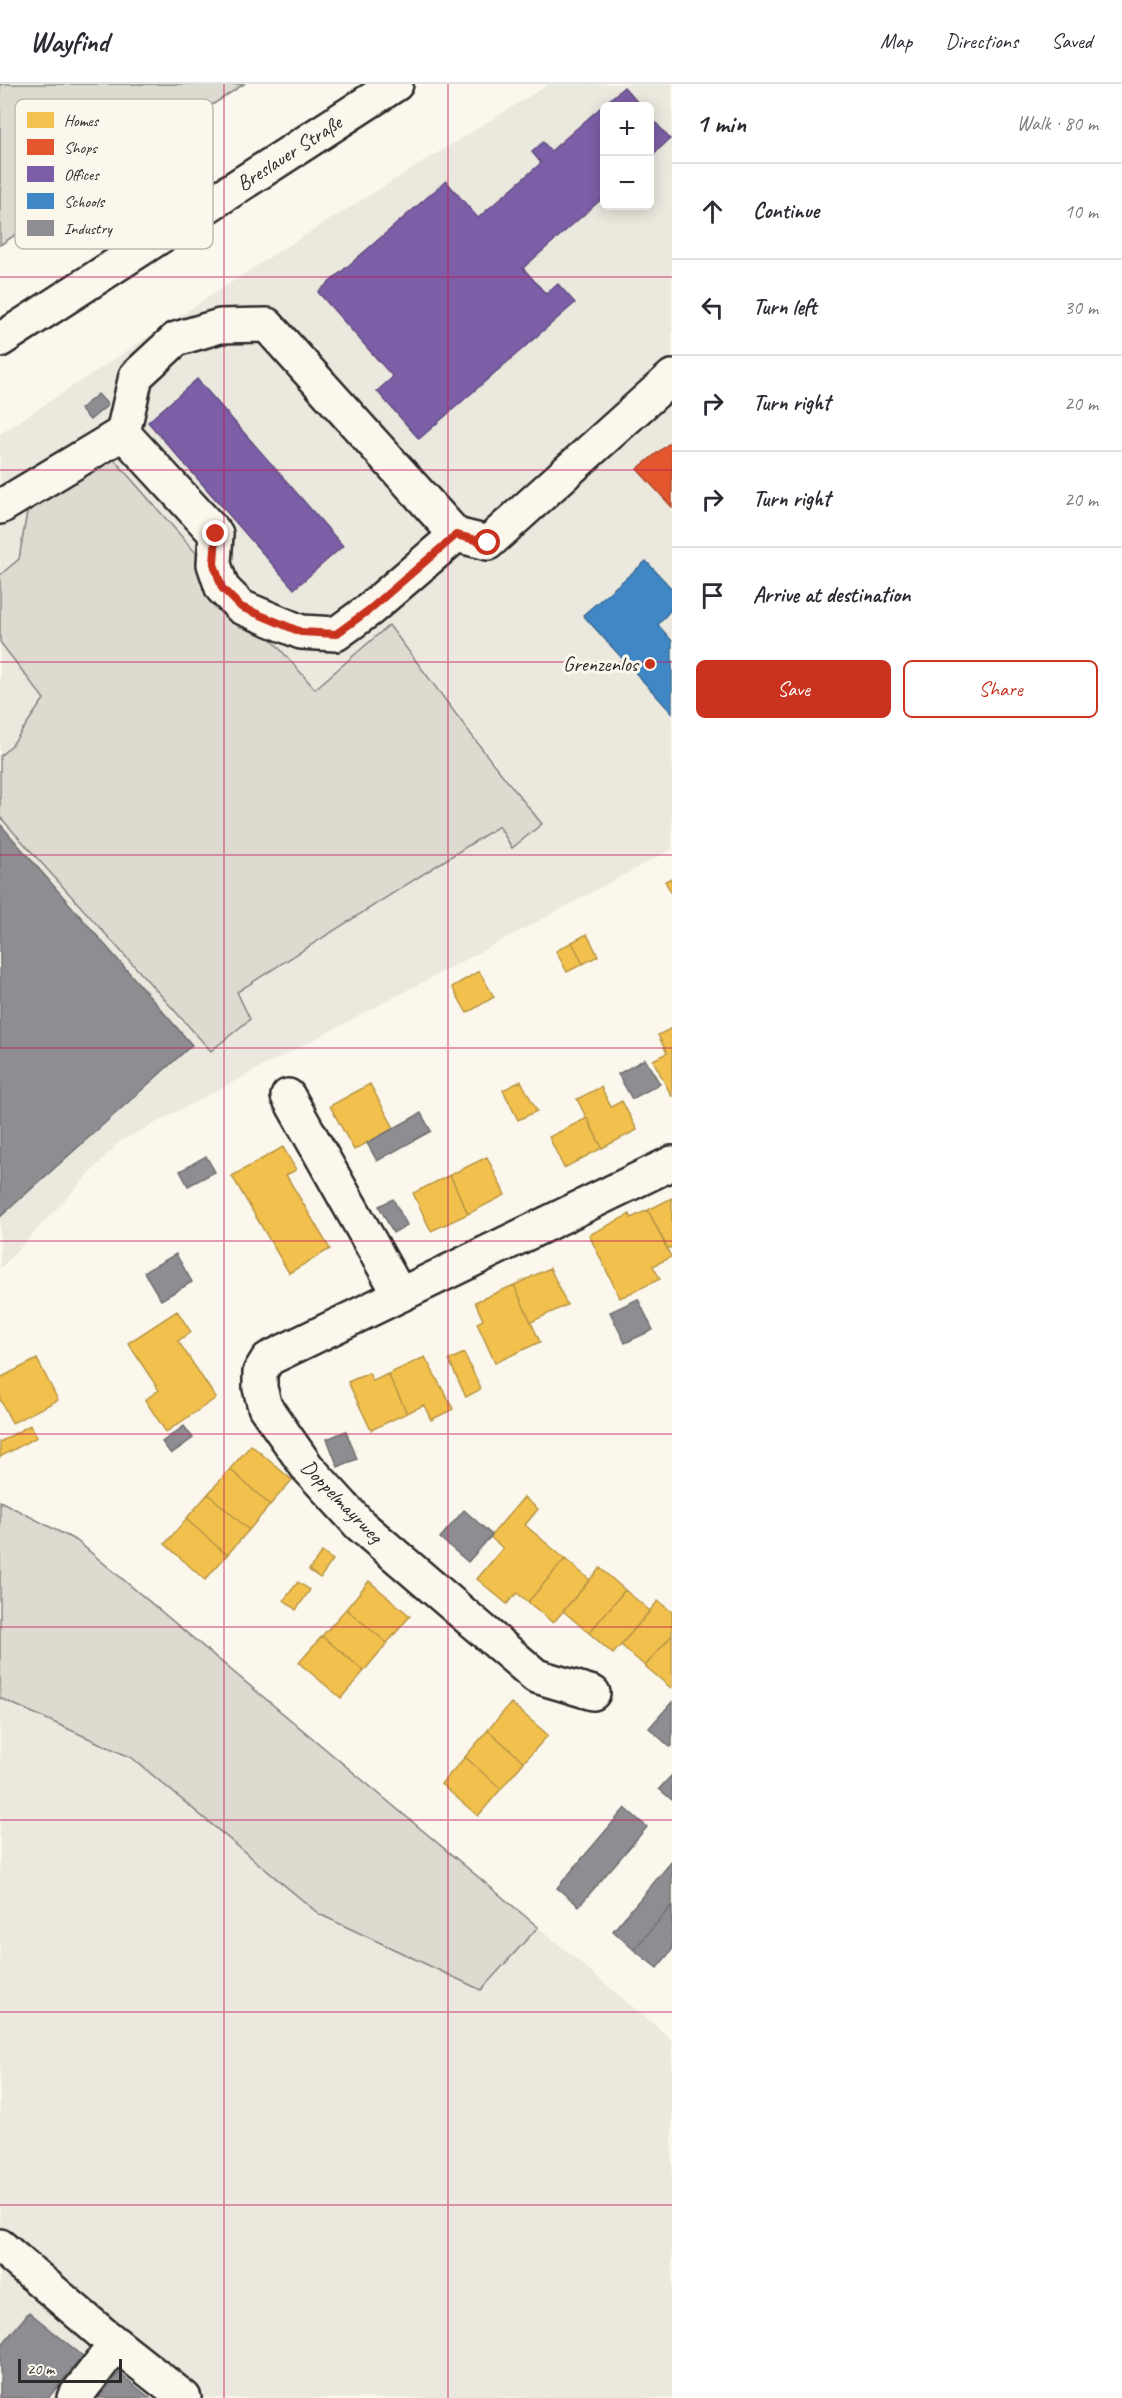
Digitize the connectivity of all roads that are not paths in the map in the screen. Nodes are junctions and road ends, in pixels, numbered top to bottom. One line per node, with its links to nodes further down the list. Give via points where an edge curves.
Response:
1 (396, 84): 2 (street, Breslauer Straße)
2 (213, 202)
3 (141, 249): 4 (street, Breslauer Straße)
4 (0, 340)
5 (672, 377): 8 (street, via 488,543)
6 (123, 433): 7 (street); 8 (street, via 216,534 214,564 222,588 241,607 301,632 336,634); 8 (street, via 136,376 176,339 220,326 267,325)
7 (0, 507)
8 (456, 535)
9 (288, 1096): 11 (street)
10 (672, 1163): 11 (street, Doppelmayrweg)
11 (400, 1295): 12 (street, Doppelmayrweg, via 268,1359 260,1372 265,1407 307,1467 360,1525 536,1676)
12 (593, 1693)
13 (0, 2246): 14 (street)
14 (116, 2344): 15 (street); 16 (street)
15 (74, 2398)
16 (184, 2398)

